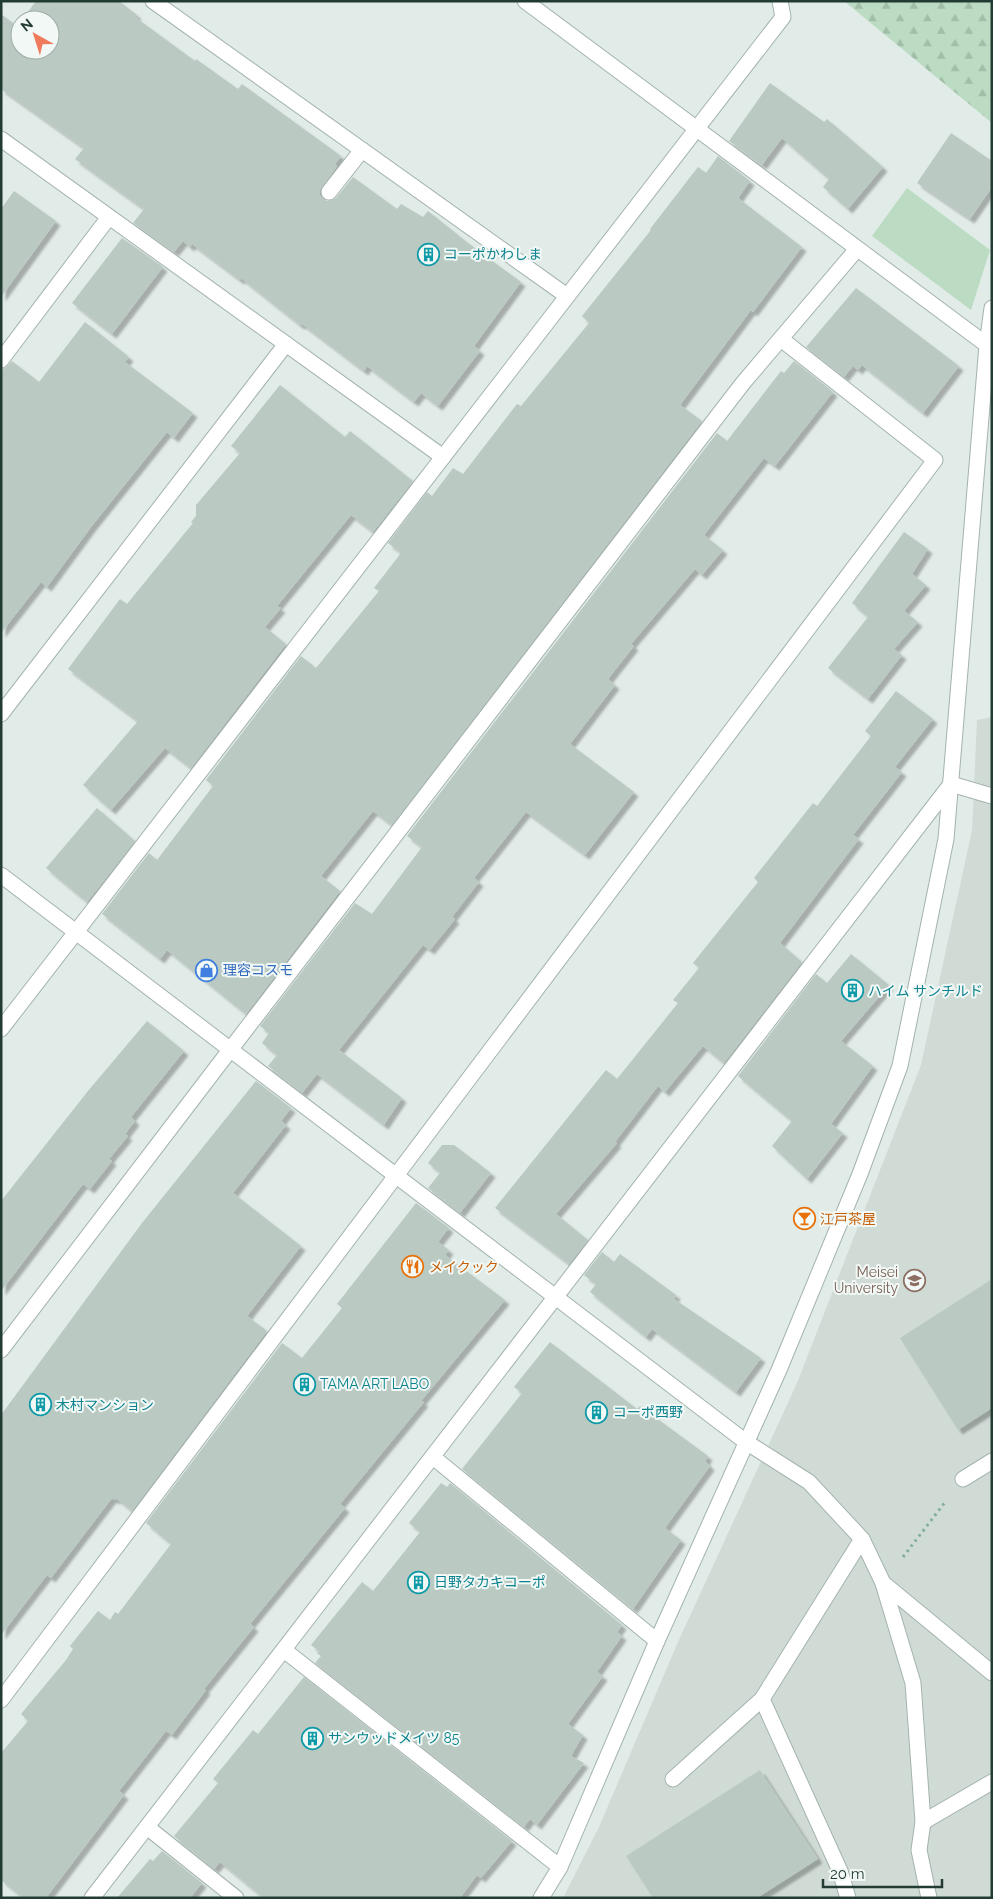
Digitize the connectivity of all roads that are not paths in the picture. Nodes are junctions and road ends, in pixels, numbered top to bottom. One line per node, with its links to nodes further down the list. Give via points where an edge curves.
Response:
1 (153, 1): 6 (street)
2 (525, 1): 4 (street)
3 (780, 1): 4 (street, via 783,17)
4 (697, 128): 9 (street); 10 (street)
5 (1, 139): 8 (street)
6 (362, 150): 7 (street); 10 (street)
7 (329, 192)
8 (109, 217): 13 (street); 15 (street)
9 (858, 249): 12 (street); 14 (street)
10 (567, 296): 16 (street)
11 (992, 308): 14 (street)
12 (781, 339): 23 (street, via 737,391); 24 (street, via 935,460)
13 (286, 344): 16 (street); 17 (street)
14 (987, 345): 18 (street)
15 (1, 360)
16 (443, 457): 21 (street)
17 (1, 714)
18 (951, 784): 19 (street); 25 (street); 27 (street, via 946,839 900,1066 780,1370)
19 (992, 796)
20 (1, 876): 21 (street)
21 (76, 932): 22 (street); 23 (street)
22 (1, 1029)
23 (230, 1050): 24 (street); 26 (street)
24 (396, 1176): 25 (street); 37 (street)
25 (555, 1297): 27 (street); 28 (street)
26 (1, 1350)
27 (746, 1442): 31 (street, via 809,1482); 33 (street)
28 (432, 1457): 33 (street); 34 (street)
29 (992, 1461): 30 (street)
30 (963, 1479)
31 (862, 1539): 32 (street); 36 (street)
32 (883, 1583): 35 (street); 40 (street, via 913,1683)
33 (657, 1641): 42 (street)
34 (284, 1650): 41 (street); 42 (street)
35 (992, 1674)
36 (762, 1699): 38 (street); 46 (street, via 840,1871)
37 (1, 1700)
38 (673, 1778)
39 (992, 1782): 40 (street)
40 (922, 1822): 47 (street, via 919,1850)
41 (147, 1827): 43 (street); 44 (street)
42 (560, 1867): 45 (street)
43 (92, 1898)
44 (236, 1898)
45 (541, 1898)
46 (848, 1898)
47 (929, 1898)

